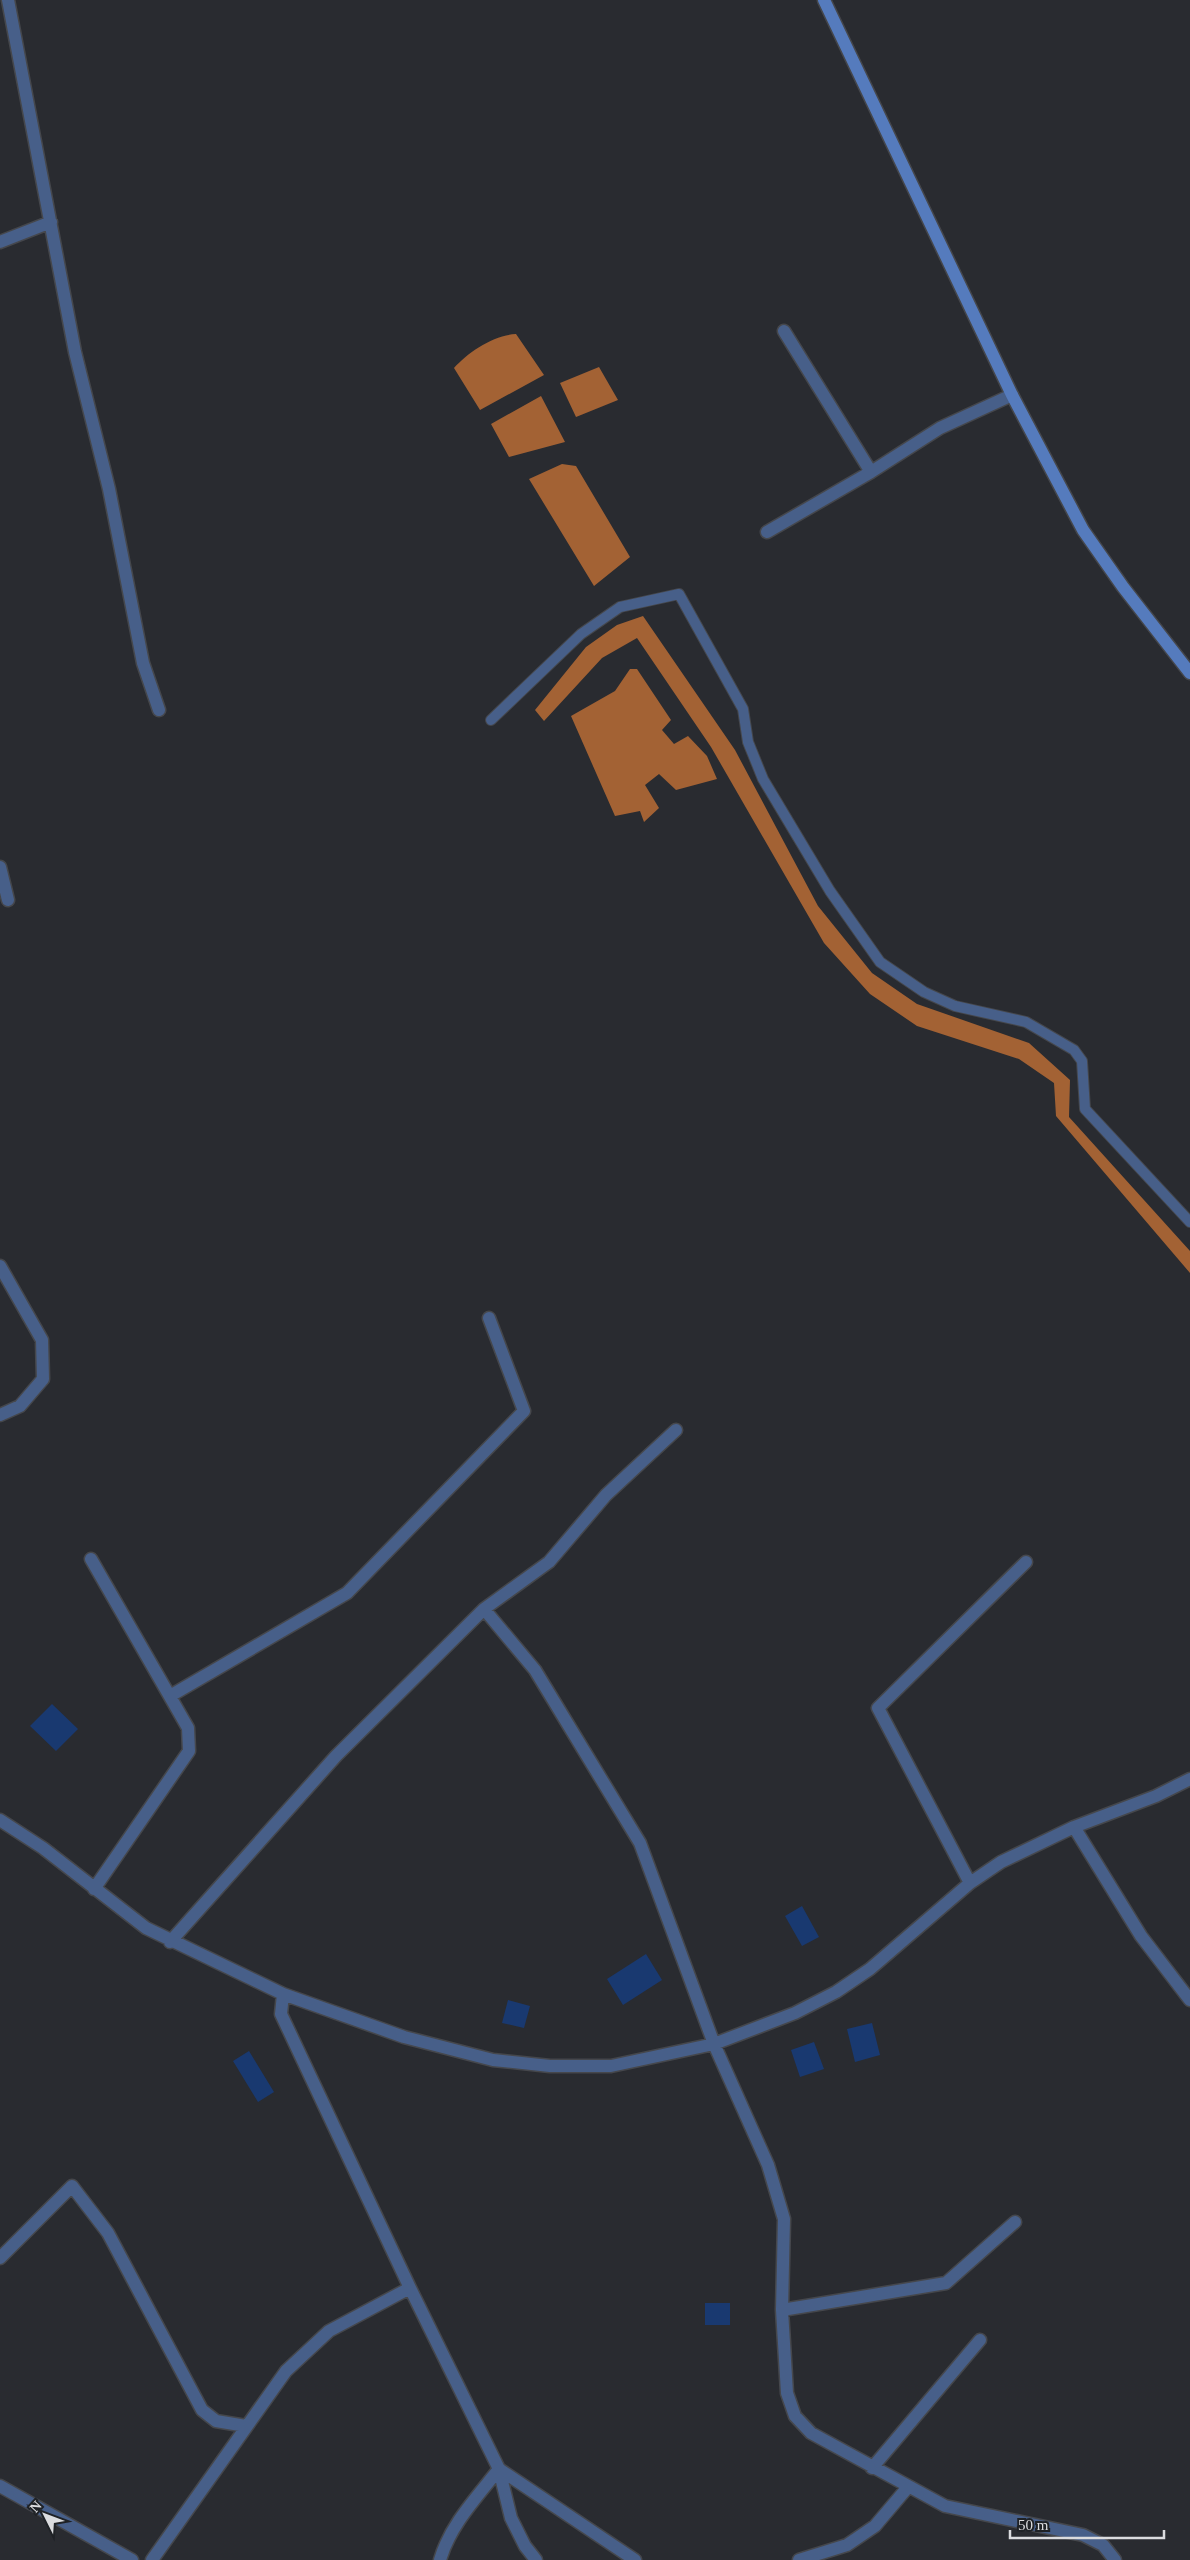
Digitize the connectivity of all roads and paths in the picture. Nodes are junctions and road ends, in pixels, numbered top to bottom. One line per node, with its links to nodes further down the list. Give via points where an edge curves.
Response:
1 (8, 0): 3 (street)
2 (824, 0): 6 (main road)
3 (51, 222): 4 (street); 10 (street, via 75,352 109,489 143,663)
4 (0, 242)
5 (784, 331): 7 (street)
6 (1012, 395): 7 (street, via 940,428); 9 (main road, via 1082,530)
7 (871, 472): 8 (street)
8 (766, 532)
9 (1190, 673)
10 (160, 710)
11 (492, 720): 14 (lane, via 581,634 620,606 679,594 743,709 748,742 763,778 830,891 880,962 924,992 955,1006 1026,1022 1074,1050 1082,1061 1085,1109)
12 (0, 867): 13 (street)
13 (8, 900)
14 (1190, 1222)
15 (0, 1266): 17 (street, via 42,1340 43,1379 20,1406)
16 (490, 1318): 22 (street, via 524,1411 347,1593)
17 (0, 1415)
18 (676, 1430): 21 (street, via 606,1495 549,1562)
19 (91, 1559): 22 (street)
20 (1026, 1562): 26 (street, via 878,1708)
21 (484, 1609): 28 (street, via 336,1756); 31 (street, via 535,1670 640,1843)
22 (170, 1696): 27 (street, via 188,1728 189,1751)
23 (1190, 1779): 25 (street, via 1156,1796)
24 (0, 1820): 27 (street, via 43,1848)
25 (1074, 1827): 26 (street, via 1001,1862); 30 (street, via 1141,1936)
26 (970, 1883): 31 (street, via 899,1946 836,1992 795,2013)
27 (94, 1889): 28 (street, via 126,1915)
28 (170, 1942): 29 (street)
29 (283, 1994): 31 (street, via 404,2036 493,2060 550,2066 611,2066); 34 (street, via 281,2014)
30 (1190, 2000)
31 (714, 2044): 35 (street, via 768,2165 784,2219)
32 (1015, 2222): 35 (street, via 946,2283)
33 (0, 2258): 37 (street, via 72,2186 108,2233 202,2410 216,2421)
34 (410, 2288): 37 (street, via 329,2331 286,2371); 39 (street)
35 (782, 2310): 38 (street, via 787,2393 795,2416 811,2433)
36 (980, 2340): 38 (street)
37 (246, 2426): 44 (street)
38 (872, 2468): 41 (street)
39 (499, 2469): 45 (street, via 458,2521 444,2545); 46 (street, via 511,2518); 47 (street)
40 (0, 2486): 43 (street)
41 (908, 2487): 42 (street, via 876,2526); 49 (street, via 945,2506 1083,2535 1103,2545)
42 (833, 2556): 48 (street)
43 (132, 2560)
44 (152, 2560)
45 (440, 2560)
46 (536, 2560)
47 (635, 2560)
48 (799, 2560)
49 (1115, 2560)

